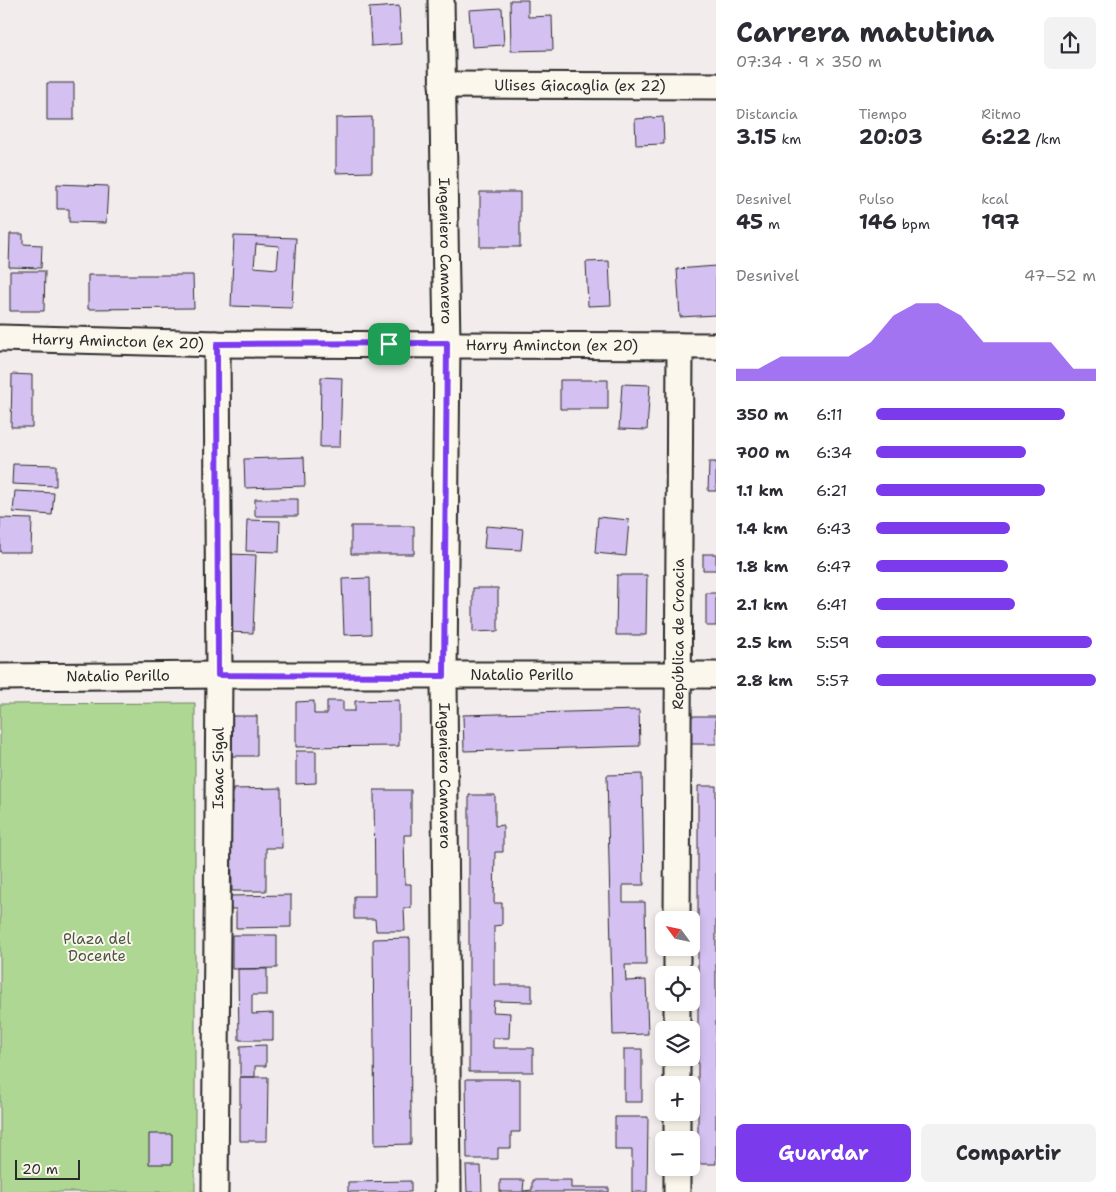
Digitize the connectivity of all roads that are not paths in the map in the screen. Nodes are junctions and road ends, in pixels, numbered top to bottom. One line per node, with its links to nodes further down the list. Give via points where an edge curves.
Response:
1 (441, 0): 2 (street, Ingeniero Camarero)
2 (442, 86): 3 (street, Ulises Giacaglia (ex 22)); 5 (street, Ingeniero Camarero)
3 (716, 86)
4 (0, 338): 6 (street, Harry Amincton (ex 20))
5 (447, 343): 6 (street, Harry Amincton (ex 20)); 7 (street, Harry Amincton (ex 20)); 12 (street, Ingeniero Camarero)
6 (217, 344): 9 (street, Isaac Sigal)
7 (680, 346): 8 (street, Harry Amincton (ex 20)); 10 (street, República de Croacia)
8 (716, 346)
9 (218, 675): 12 (street, Natalio Perillo); 13 (street, Natalio Perillo); 16 (street, Isaac Sigal)
10 (677, 675): 11 (street, Natalio Perillo); 12 (street, Natalio Perillo); 14 (street, República de Croacia)
11 (716, 675)
12 (444, 676): 17 (street, Ingeniero Camarero)
13 (0, 677)
14 (677, 911)
15 (677, 1176): 18 (street)
16 (215, 1192)
17 (448, 1192)
18 (677, 1192)

